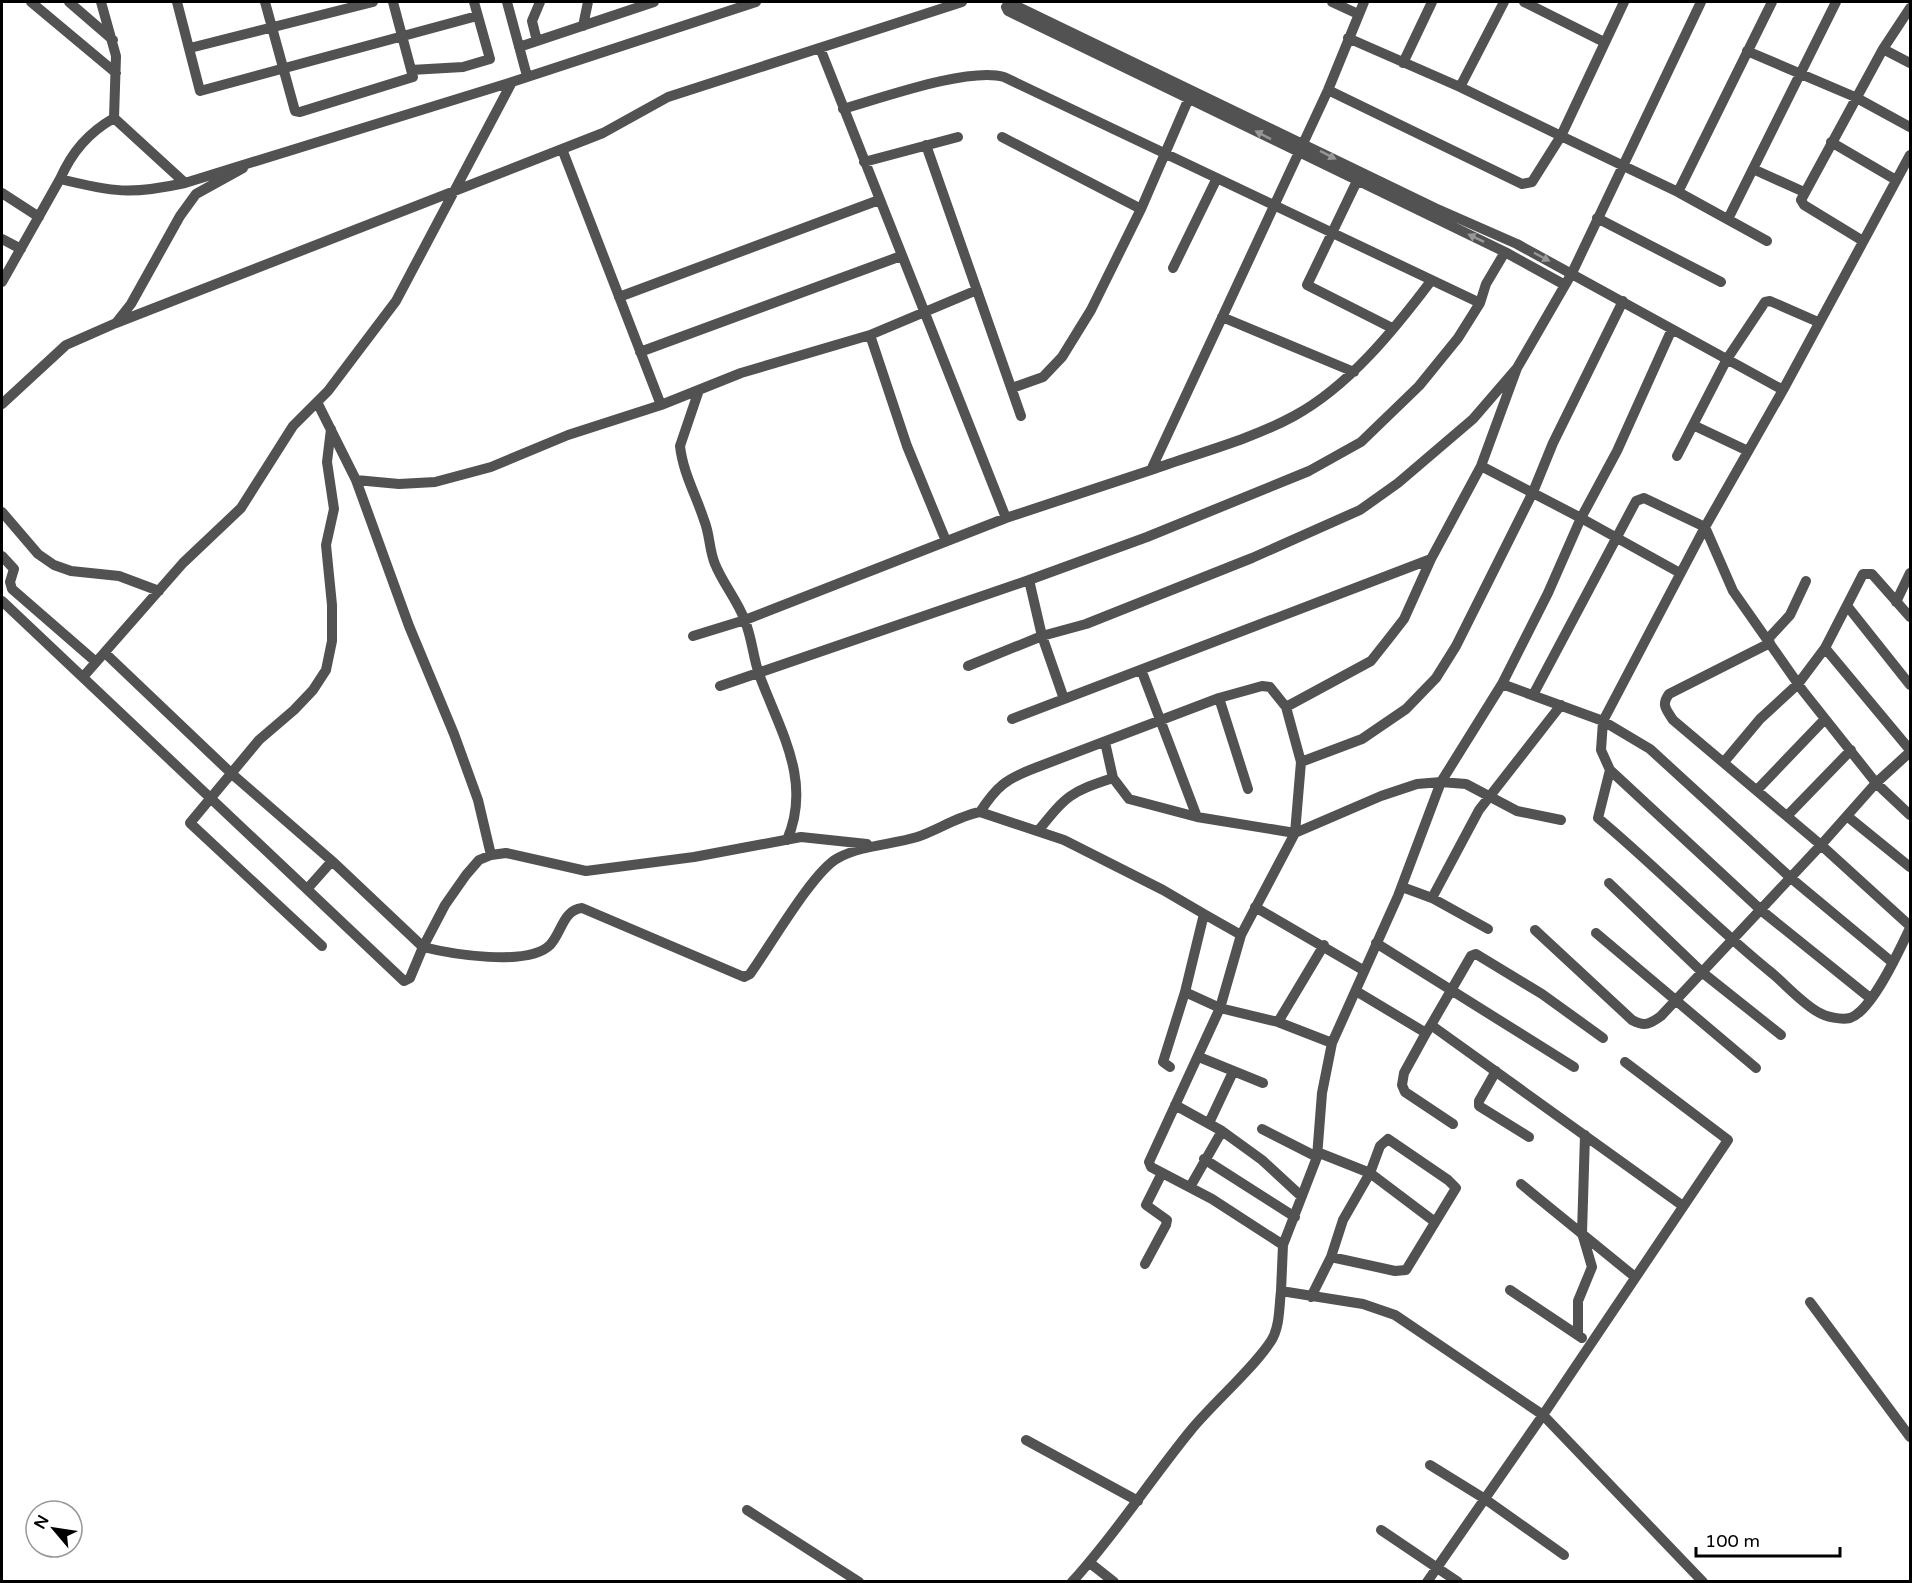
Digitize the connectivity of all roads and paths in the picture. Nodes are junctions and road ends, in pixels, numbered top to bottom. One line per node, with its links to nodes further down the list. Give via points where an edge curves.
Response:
1 (31, 2): 45 (street)
2 (69, 2): 33 (street)
3 (101, 2): 33 (street)
4 (177, 2): 37 (street)
5 (265, 2): 29 (street)
6 (373, 2): 29 (street)
7 (393, 2): 31 (street)
8 (474, 2): 28 (street)
9 (507, 2): 36 (street)
10 (540, 2): 34 (street, via 532,21)
11 (588, 2): 30 (street)
12 (654, 2): 25 (street)
13 (756, 2): 47 (street)
14 (962, 2): 38 (street)
15 (1332, 2): 27 (street)
16 (1364, 2): 27 (street)
17 (1432, 2): 41 (street)
18 (1504, 2): 49 (street)
19 (1524, 2): 35 (street)
20 (1624, 2): 35 (street)
21 (1701, 2): 67 (street)
22 (1772, 2): 40 (street)
23 (1836, 2): 46 (street)
24 (1005, 3): 51 (street, via 1011,13 1047,32); 61 (street)
25 (637, 5): 30 (street)
26 (1911, 8): 39 (street)
27 (1358, 14): 32 (street)
28 (477, 16): 31 (street); 44 (street, via 490,59 464,67)
29 (271, 26): 37 (street); 43 (street)
30 (583, 26): 34 (street)
31 (402, 38): 43 (street); 44 (street)
32 (1348, 38): 41 (street); 50 (street)
33 (114, 40): 45 (street)
34 (537, 41): 36 (street)
35 (1604, 42): 56 (street)
36 (519, 47): 47 (street)
37 (190, 48): 43 (street, via 200,91)
38 (820, 48): 53 (street); 62 (street, via 668,97 603,133)
39 (1883, 49): 42 (street); 52 (street)
40 (1747, 51): 46 (street); 75 (street)
41 (1403, 63): 49 (street)
42 (1911, 63)
43 (283, 68): 44 (street, via 296,111 300,112 413,77)
44 (411, 70)
45 (116, 74): 54 (street)
46 (1800, 75): 52 (street); 68 (street)
47 (527, 76): 48 (street)
48 (512, 82): 65 (street); 74 (street)
49 (1460, 87): 56 (street)
50 (1328, 90): 56 (street, via 1522,184 1532,182); 61 (street)
51 (1189, 98): 61 (street, one-way to 51); 63 (street)
52 (1856, 98): 55 (street); 59 (street)
53 (843, 109): 63 (street, via 962,77 989,74 1004,77); 66 (street)
54 (114, 118): 70 (street, via 71,155); 73 (street)
55 (1911, 127)
56 (1561, 136): 67 (street)
57 (958, 137): 60 (street)
58 (1002, 137): 80 (street)
59 (1831, 142): 71 (street); 76 (street)
60 (926, 146): 66 (street); 97 (street)
61 (1299, 147): 72 (street); 79 (street); 92 (street, one-way to 92)
62 (562, 148): 74 (street); 98 (street)
63 (1164, 154): 69 (street); 80 (street)
64 (1911, 155): 71 (street)
65 (253, 161): 73 (street); 104 (street, via 196,194)
66 (864, 162): 78 (street)
67 (1624, 165): 75 (street); 82 (street)
68 (1753, 169): 76 (street); 83 (street)
69 (1217, 178): 79 (street); 91 (street)
70 (60, 179): 73 (street, via 129,192); 81 (street)
71 (1896, 180): 87 (street)
72 (1357, 181): 84 (street); 89 (street, one-way to 72)
73 (185, 183)
74 (454, 189): 104 (street); 115 (street, via 396,301)
75 (1678, 192): 83 (street)
76 (1804, 192): 87 (street, via 1804,205)
77 (2, 193): 81 (street)
78 (879, 200): 90 (street); 98 (street)
79 (1274, 204): 84 (street); 102 (street)
80 (1141, 209): 112 (street, via 1091,310 1062,357 1043,377)
81 (39, 217): 88 (street)
82 (1598, 218): 92 (street); 95 (street)
83 (1728, 219): 86 (street)
84 (1333, 232): 93 (street); 105 (street, via 1307,285)
85 (2, 239): 88 (street)
86 (1767, 241)
87 (1863, 241): 103 (street)
88 (21, 249): 94 (street)
89 (1505, 252): 96 (street); 100 (street)
90 (901, 256): 101 (street); 108 (street)
91 (1173, 268)
92 (1572, 273): 96 (street); 99 (street)
93 (1431, 281): 100 (street); 105 (street)
94 (2, 282)
95 (1721, 282)
96 (1565, 285): 110 (street)
97 (977, 290): 101 (street); 112 (street)
98 (619, 297): 108 (street)
99 (1623, 302): 106 (street); 126 (street)
100 (1480, 303): 137 (street, via 1419,386 1361,442 1309,471)
101 (922, 310): 107 (street); 128 (street)
102 (1222, 317): 111 (street); 124 (street)
103 (1818, 322): 109 (street, via 1765,302); 114 (street)
104 (116, 323): 116 (street, via 66,345)
105 (1392, 328): 111 (street)
106 (1672, 329): 109 (street); 129 (street, via 1617,452)
107 (870, 334): 113 (street, via 751,369); 132 (street, via 907,446)
108 (640, 352): 117 (street)
109 (1726, 359): 114 (street); 119 (street)
110 (1517, 368): 123 (street); 146 (street, via 1473,419 1360,510 1097,620)
111 (1354, 372): 124 (street, via 1294,416)
112 (1011, 388): 118 (street)
113 (699, 390): 117 (street); 144 (street, via 680,446 681,456 704,520 714,563)
114 (1783, 390): 121 (street)
115 (317, 402): 120 (street); 139 (street, via 293,426 241,508)
116 (2, 404)
117 (661, 405): 125 (street, via 568,435 491,467 435,482)
118 (1021, 416)
119 (1693, 425): 121 (street); 122 (street)
120 (331, 429): 125 (street); 174 (street, via 327,462 334,509 326,545 332,641 326,670 313,690 259,740)
121 (1748, 451): 130 (street)
122 (1677, 456)
123 (1481, 466): 126 (street); 134 (street)
124 (1151, 470): 128 (street)
125 (356, 480): 193 (street, via 478,800)
126 (1533, 492): 129 (street); 171 (street, via 1436,678 1406,709 1362,739)
127 (2, 512): 139 (street, via 38,554 54,565 71,571 119,576)
128 (1006, 518): 132 (street)
129 (1581, 518): 131 (street); 155 (street)
130 (1705, 527): 131 (street, via 1640,498); 135 (street); 147 (street, via 1733,591)
131 (1616, 538): 135 (street); 159 (street)
132 (946, 541): 144 (street)
133 (2, 556): 150 (street, via 14,569 12,589)
134 (1431, 560): 152 (street); 163 (street, via 1404,619 1371,661)
135 (1680, 573): 167 (street)
136 (1911, 573): 141 (street)
137 (1029, 580): 146 (street); 153 (street)
138 (1806, 581): 147 (street, via 1791,615)
139 (159, 591): 149 (street)
140 (2, 601): 154 (street)
141 (1896, 602): 142 (street, via 1872,574 1866,573); 143 (street)
142 (1848, 607): 148 (street); 157 (street)
143 (1911, 618)
144 (745, 620): 145 (street); 153 (street)
145 (693, 636)
146 (1042, 636): 151 (street); 161 (street)
147 (1768, 642): 156 (street); 172 (street, via 1669,694 1664,701 1673,720)
148 (1825, 648): 156 (street); 170 (street)
149 (105, 653): 150 (street); 174 (street)
150 (96, 662): 154 (street)
151 (968, 666)
152 (1142, 672): 161 (street); 166 (street)
153 (759, 673): 158 (street); 190 (street, via 790,749 797,807)
154 (83, 677): 181 (street)
155 (1502, 684): 159 (street); 176 (street)
156 (1798, 684): 165 (street); 172 (street, via 1760,719)
157 (1911, 685)
158 (720, 686)
159 (1533, 695): 162 (street)
160 (1219, 698): 163 (street, via 1263,686 1270,687); 166 (street); 178 (street)
161 (1064, 699): 164 (street)
162 (1561, 705): 167 (street); 180 (street)
163 (1286, 707): 171 (street)
164 (1012, 719)
165 (1825, 719): 169 (street); 179 (street)
166 (1163, 722): 168 (street); 186 (street)
167 (1603, 722): 173 (street, via 1601,750); 196 (street, via 1650,749)
168 (1105, 742): 175 (street); 182 (street, via 1012,777 995,788)
169 (1851, 750): 177 (street); 184 (street)
170 (1909, 757): 177 (street)
171 (1301, 762): 189 (street)
172 (1724, 762): 179 (street)
173 (1610, 770): 202 (street); 209 (street, via 1598,818)
174 (232, 774): 181 (street); 194 (street)
175 (1113, 778): 186 (street, via 1130,799); 188 (street, via 1068,796)
176 (1441, 782): 180 (street, via 1466,784); 189 (street, via 1417,784 1381,796); 198 (street)
177 (1876, 783): 183 (street); 185 (street)
178 (1248, 789)
179 (1757, 790): 184 (street)
180 (1490, 797): 187 (street, via 1517,811); 200 (street, via 1479,810)
181 (210, 798): 199 (street); 212 (street, via 190,823)
182 (980, 812): 188 (street); 192 (street)
183 (1911, 815)
184 (1787, 816): 191 (street)
185 (1847, 816): 191 (street); 195 (street)
186 (1197, 817): 189 (street)
187 (1562, 820)
188 (1038, 831): 203 (street, via 1064,840)
189 (1295, 833): 201 (street)
190 (787, 840): 192 (street, via 801,837); 193 (street, via 586,872 506,853)
191 (1821, 845): 196 (street); 204 (street)
192 (880, 846): 213 (street, via 858,849 823,868 750,974 744,977 582,908 568,914 551,944 540,952 489,958)
193 (491, 855): 213 (street, via 466,875)
194 (332, 861): 199 (street); 213 (street)
195 (1911, 867)
196 (1791, 879): 202 (street); 214 (street)
197 (1609, 883): 216 (street)
198 (1402, 887): 200 (street); 210 (street)
199 (308, 888): 213 (street, via 404,981 411,978)
200 (1432, 898): 205 (street)
201 (1255, 908): 208 (street); 211 (street)
202 (1762, 911): 209 (street); 220 (street)
203 (1203, 914): 208 (street); 219 (street)
204 (1911, 927): 214 (street)
205 (1488, 929)
206 (1535, 930): 221 (street, via 1642,1025 1649,1024)
207 (1596, 933): 221 (street)
208 (1241, 935): 222 (street)
209 (1733, 941): 216 (street); 220 (street, via 1818,1012 1850,1018)
210 (1376, 943): 215 (street); 217 (street)
211 (1324, 945): 215 (street); 223 (street)
212 (322, 946)
213 (423, 947)
214 (1893, 963): 220 (street)
215 (1363, 970): 218 (street)
216 (1703, 973): 221 (street); 225 (street)
217 (1452, 989): 224 (street); 226 (street, via 1471,956 1479,955); 231 (street)
218 (1356, 991): 224 (street); 227 (street)
219 (1185, 992): 222 (street); 230 (street, via 1163,1062)
220 (1870, 998)
221 (1676, 1000): 232 (street)
222 (1220, 1008): 223 (street); 228 (street)
223 (1278, 1022): 227 (street)
224 (1428, 1029): 233 (street); 238 (street, via 1401,1085)
225 (1780, 1035)
226 (1603, 1038)
227 (1332, 1043): 243 (street, via 1322,1093)
228 (1199, 1057): 234 (street); 236 (street)
229 (1625, 1062): 250 (street, via 1728,1140)
230 (1170, 1067)
231 (1574, 1067)
232 (1756, 1068)
233 (1496, 1071): 241 (street); 242 (street, via 1479,1106)
234 (1233, 1072): 235 (street); 237 (street)
235 (1263, 1083)
236 (1175, 1105): 237 (street); 245 (street, via 1149,1162)
237 (1209, 1123): 240 (street)
238 (1453, 1124)
239 (1262, 1129): 243 (street)
240 (1222, 1131): 244 (street); 249 (street, via 1262,1160)
241 (1585, 1135): 250 (street); 253 (street)
242 (1528, 1137)
243 (1317, 1155): 246 (street); 249 (street)
244 (1204, 1160): 248 (street); 251 (street)
245 (1162, 1173): 248 (street); 256 (street, via 1146,1205 1167,1220)
246 (1370, 1173): 252 (street); 252 (street, via 1380,1146 1388,1139 1448,1180 1456,1188); 255 (street, via 1343,1220)
247 (1521, 1184): 253 (street)
248 (1190, 1187): 254 (street)
249 (1301, 1196): 251 (street)
250 (1683, 1206): 257 (street)
251 (1295, 1217): 254 (street)
252 (1435, 1221): 255 (street, via 1406,1270)
253 (1582, 1233): 257 (street); 262 (street, via 1592,1267 1578,1301)
254 (1283, 1245): 259 (street)
255 (1331, 1257): 260 (street)
256 (1145, 1264)
257 (1635, 1277): 263 (street)
258 (1510, 1290): 262 (street)
259 (1281, 1292): 260 (street); 269 (street, via 1272,1339 1209,1408)
260 (1311, 1297): 264 (street, via 1363,1304 1395,1315)
261 (1810, 1302): 265 (street)
262 (1578, 1335): 263 (street)
263 (1590, 1343): 264 (street)
264 (1543, 1415): 268 (street); 280 (street)
265 (1911, 1437)
266 (1026, 1440): 269 (street)
267 (1430, 1465): 268 (street)
268 (1485, 1499): 272 (street); 274 (street)
269 (1138, 1501): 273 (street)
270 (747, 1510): 275 (street)
271 (1381, 1530): 274 (street)
272 (1564, 1555)
273 (1090, 1563): 276 (street); 277 (street)
274 (1437, 1567): 278 (street); 279 (street)
275 (859, 1581)
276 (1072, 1581)
277 (1114, 1581)
278 (1427, 1581)
279 (1458, 1581)
280 (1703, 1581)

